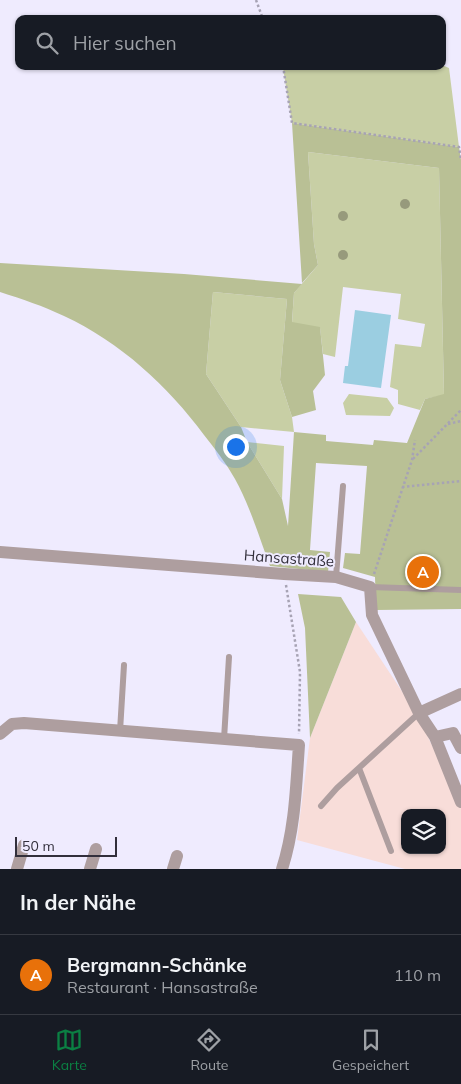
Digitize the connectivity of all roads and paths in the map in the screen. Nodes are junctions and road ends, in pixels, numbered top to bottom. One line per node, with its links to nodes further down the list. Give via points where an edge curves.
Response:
1 (256, 0): 2 (path)
2 (262, 15)
3 (284, 70): 4 (path, via 292,123 459,146)
4 (461, 160)
5 (461, 410): 7 (path)
6 (461, 421): 7 (path)
7 (448, 424): 9 (path)
8 (415, 440): 9 (path)
9 (412, 460): 12 (path)
10 (461, 481): 12 (path)
11 (343, 486): 15 (lane)
12 (402, 487): 16 (path)
13 (0, 552): 14 (street, Hansastraße)
14 (284, 574): 15 (street, Hansastraße); 26 (path, via 300,672)
15 (336, 576): 16 (street, Hansastraße)
16 (370, 587): 17 (lane); 21 (street, via 372,615)
17 (461, 590)
18 (229, 657): 25 (lane)
19 (124, 664): 22 (lane)
20 (461, 694): 21 (street)
21 (419, 713): 24 (street); 28 (lane)
22 (120, 731): 23 (street, via 24,723 12,724); 25 (street)
23 (0, 734)
24 (435, 737): 27 (street, via 453,733); 29 (street)
25 (224, 739): 26 (street)
26 (299, 745): 38 (street, via 294,820)
27 (461, 748)
28 (359, 768): 30 (lane); 33 (lane)
29 (461, 802)
30 (320, 806)
31 (24, 845): 35 (street)
32 (96, 849): 36 (street)
33 (391, 850)
34 (177, 856): 37 (street)
35 (17, 869)
36 (90, 869)
37 (173, 869)
38 (282, 869)

